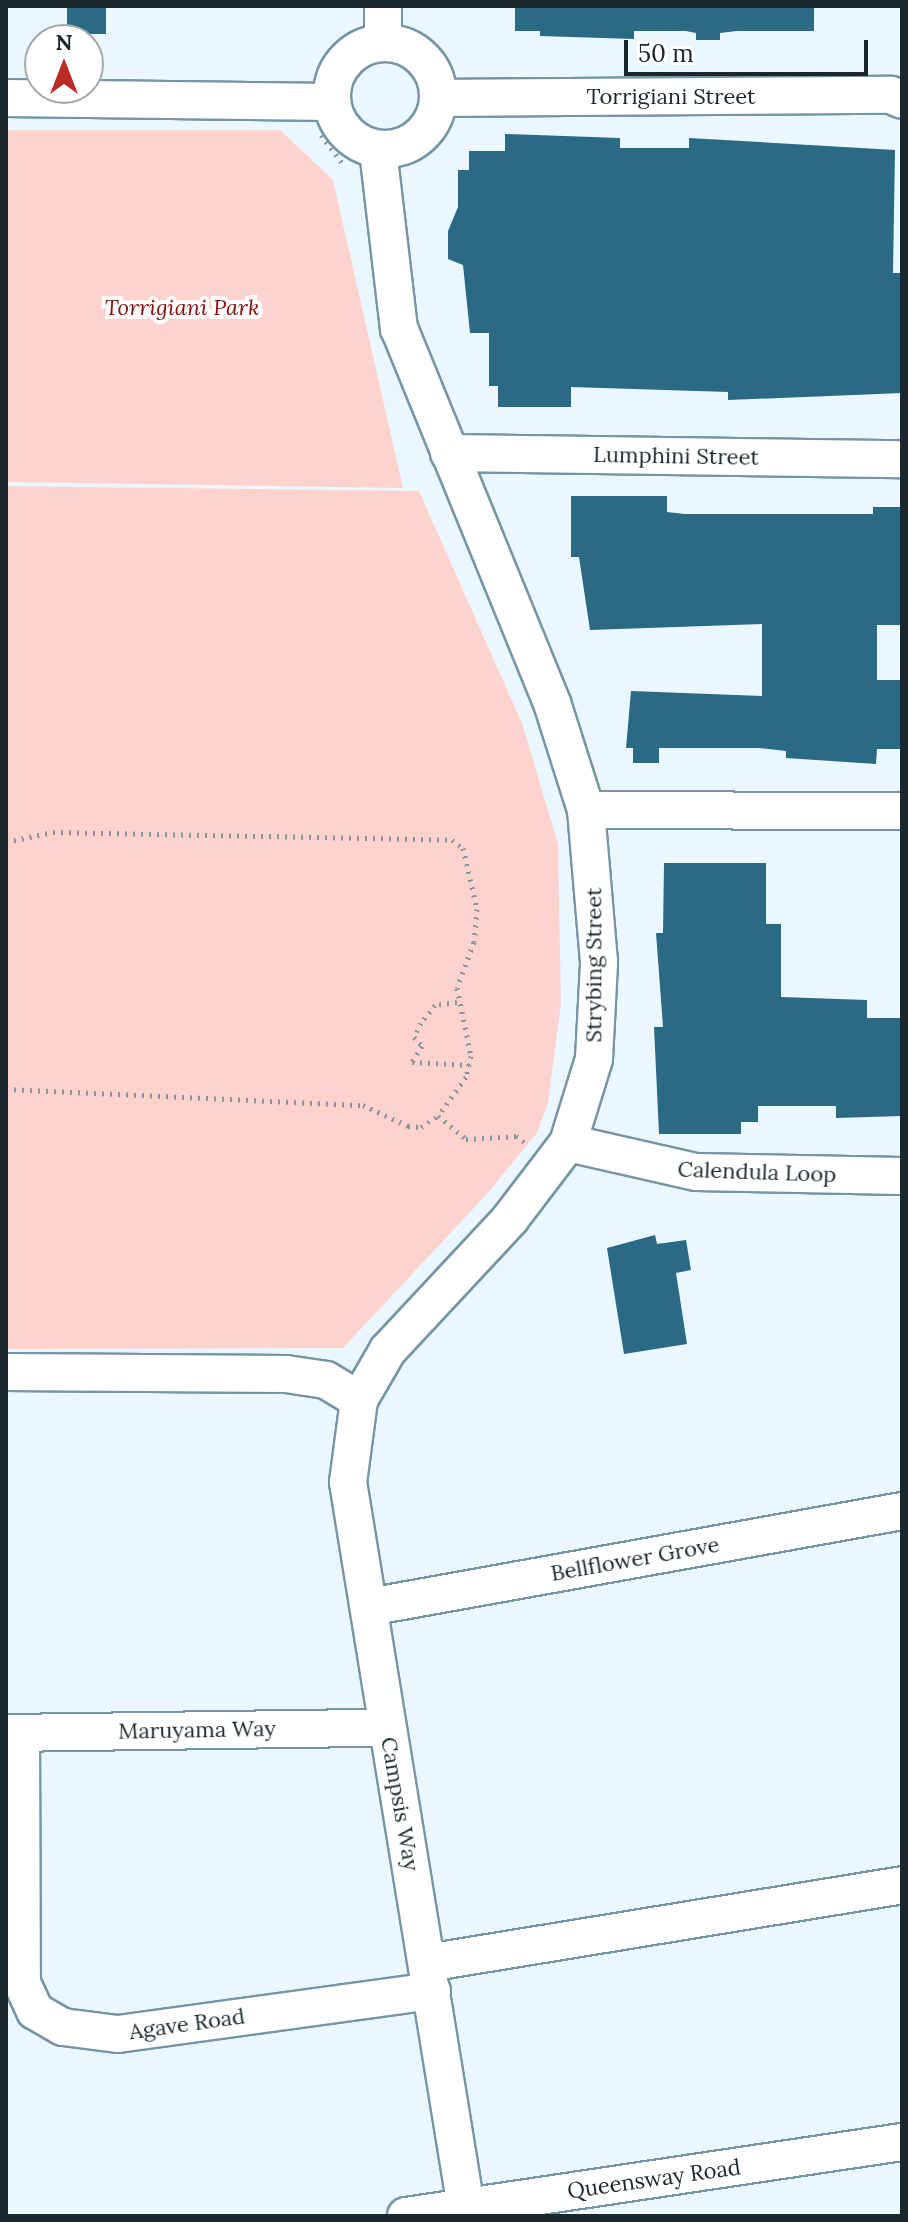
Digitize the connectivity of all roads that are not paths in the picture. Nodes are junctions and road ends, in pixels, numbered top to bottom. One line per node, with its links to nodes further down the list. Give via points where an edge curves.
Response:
1 (383, 6): 2 (street)
2 (383, 42): 4 (street, via 417,52 437,80); 6 (street, via 366,46 339,68)
3 (6, 98): 6 (street)
4 (439, 98): 5 (street, Torrigiani Street, via 891,95); 7 (street, via 427,131 396,149)
5 (902, 100)
6 (321, 115): 7 (street)
7 (378, 149): 8 (street, Strybing Street, via 399,329)
8 (449, 453): 9 (street, Lumphini Street); 10 (street, Strybing Street, via 552,703)
9 (902, 459)
10 (586, 810): 11 (street); 12 (street, Strybing Street, via 599,962 594,1059)
11 (902, 811)
12 (551, 1146): 13 (street, Calendula Loop, via 696,1172); 15 (street, Strybing Street, via 510,1219 388,1350)
13 (902, 1176)
14 (6, 1372): 15 (street, via 286,1374 326,1380)
15 (359, 1400): 17 (street, Campsis Way, via 348,1482)
16 (902, 1511): 17 (street, Bellflower Grove)
17 (369, 1607): 18 (street, Campsis Way)
18 (387, 1728): 19 (street, Maruyama Way); 21 (street, Campsis Way)
19 (13, 1733): 21 (street, Agave Road, via 22,1983 35,2011 63,2027 118,2034)
20 (902, 1885): 21 (street)
21 (429, 1977): 23 (street, Campsis Way)
22 (902, 2142): 23 (street, Queensway Road)
23 (466, 2207): 24 (street, Queensway Road)
24 (406, 2216)

